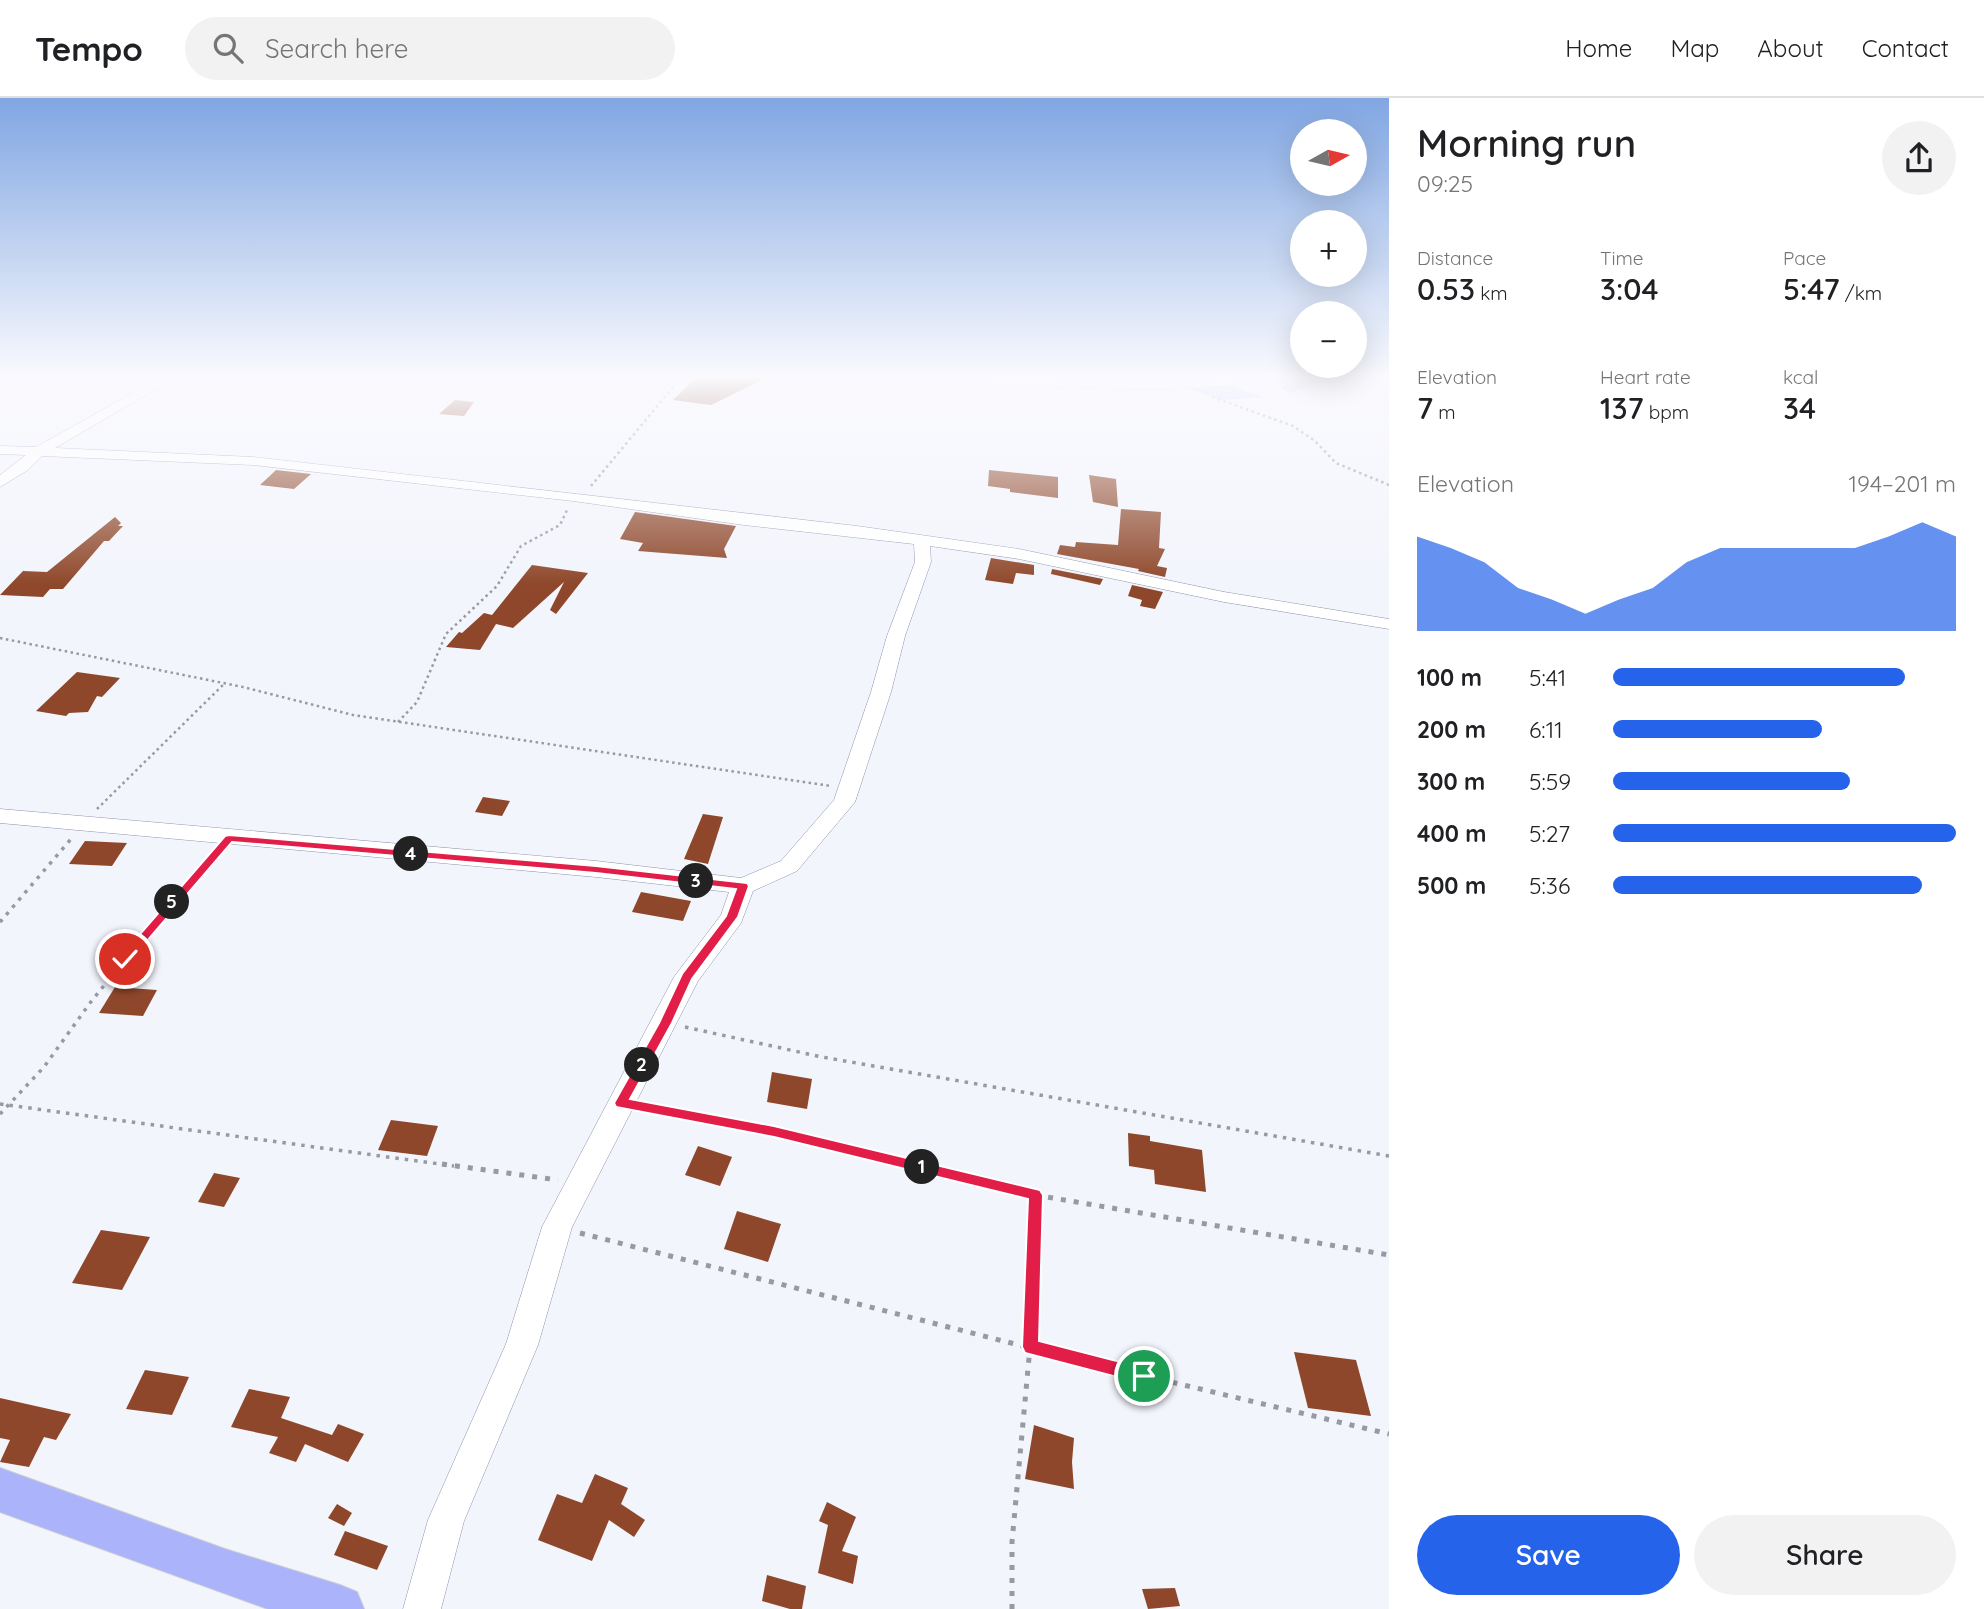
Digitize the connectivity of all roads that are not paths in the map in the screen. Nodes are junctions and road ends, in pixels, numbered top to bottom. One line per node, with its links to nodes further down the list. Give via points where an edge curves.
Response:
1 (49, 446): 3 (street)
2 (0, 450): 3 (street)
3 (38, 452): 4 (street); 5 (street, via 243,460)
4 (0, 482)
5 (922, 540): 6 (street); 8 (street, via 923,562 844,802 789,866)
6 (1389, 624)
7 (0, 816): 8 (street)
8 (743, 886): 11 (street, via 732,917 687,977 557,1227 522,1345 446,1520)
9 (0, 1490): 10 (main road)
10 (326, 1607)
11 (422, 1609)

